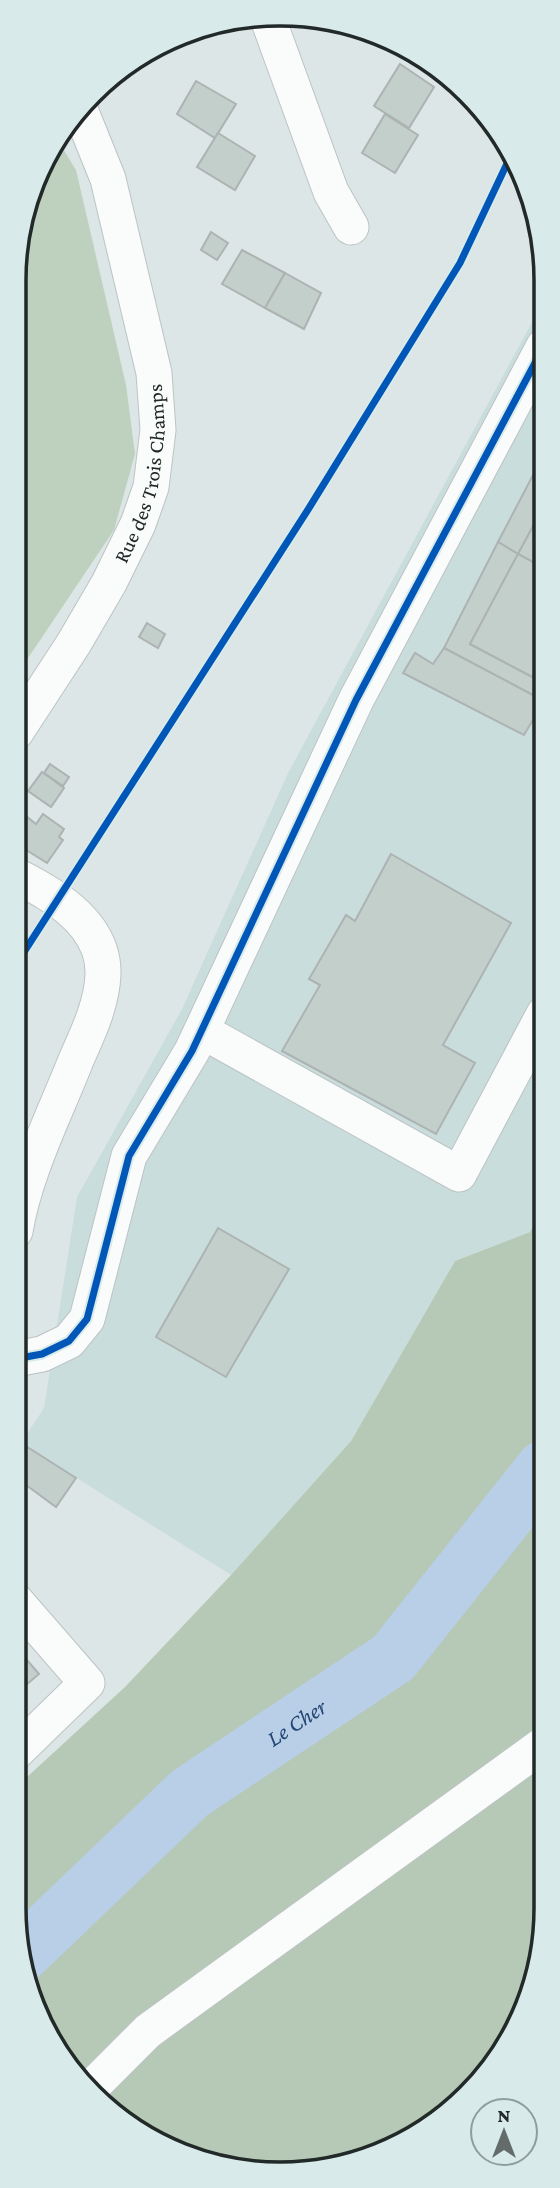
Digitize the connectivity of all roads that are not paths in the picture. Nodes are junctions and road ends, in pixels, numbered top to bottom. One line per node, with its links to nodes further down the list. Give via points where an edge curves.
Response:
1 (271, 27): 3 (street, via 331,192)
2 (84, 119): 5 (street, Rue des Trois Champs, via 108,179 154,373 158,430 151,486 138,524 109,583)
3 (351, 227)
4 (534, 365): 7 (street, via 356,700)
5 (26, 717)
6 (26, 882): 9 (street, via 82,918 97,943 103,972 97,1010)
7 (202, 1031): 8 (street, via 459,1174); 10 (street, via 129,1156 87,1319 69,1341)
8 (534, 1033)
9 (26, 1187)
10 (26, 1357)
11 (26, 1613): 12 (street, via 87,1683)
12 (26, 1742)
13 (534, 1751): 14 (street, via 148,2031)
14 (96, 2082)

